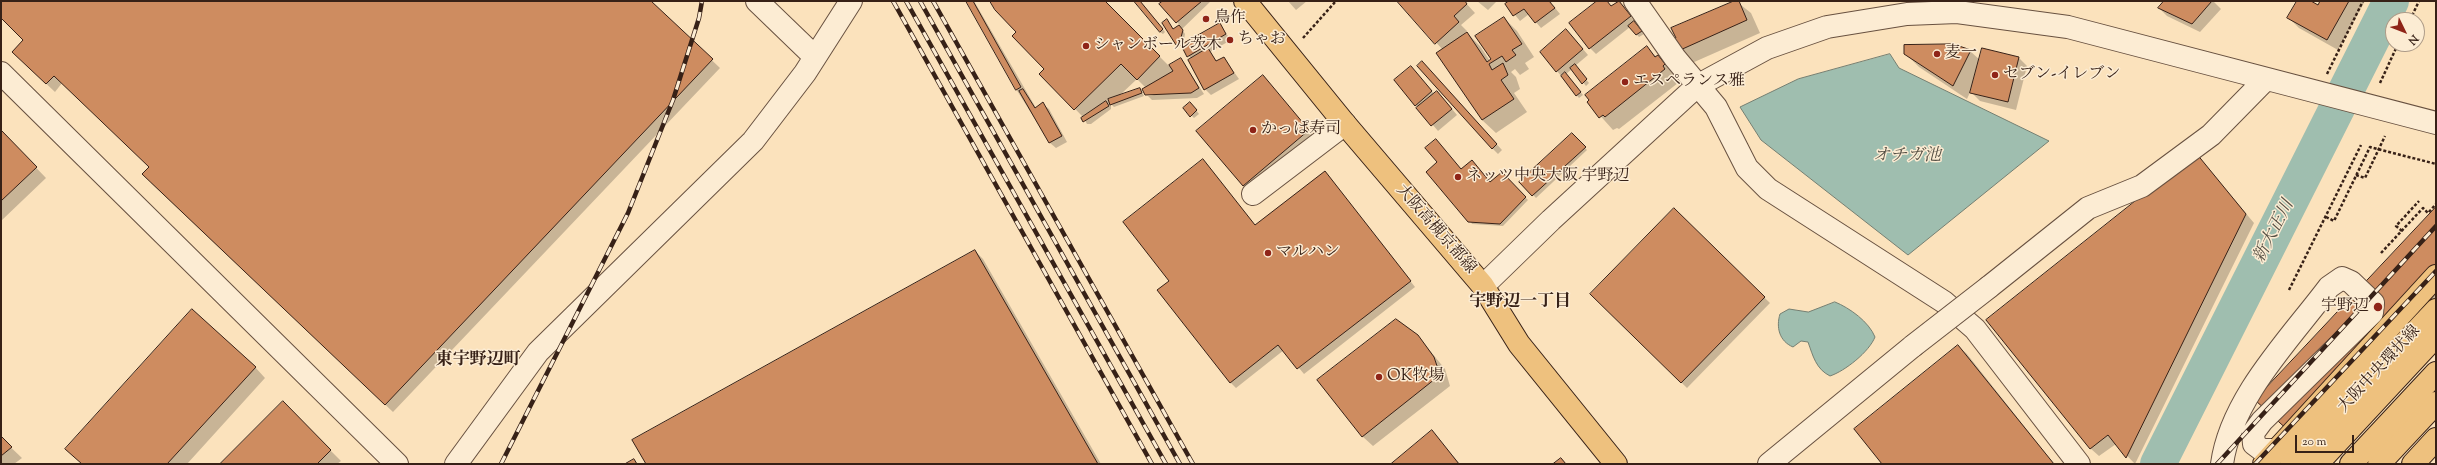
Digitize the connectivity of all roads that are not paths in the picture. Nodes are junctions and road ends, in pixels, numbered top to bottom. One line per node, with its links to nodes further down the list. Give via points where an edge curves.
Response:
1 (757, 1): 6 (street)
2 (851, 1): 6 (street)
3 (1245, 1): 11 (main road, 大阪高槻京都線)
4 (1635, 1): 9 (street)
5 (1933, 7): 8 (street, via 2068,27); 9 (street, via 1907,14 1827,27 1767,48)
6 (815, 57): 22 (street, via 753,141 538,352)
7 (1, 73): 21 (street)
8 (2266, 79): 10 (street); 24 (street, bridge, via 2211,135 2142,186 2088,208)
9 (1697, 86): 14 (street); 25 (street, via 1716,107 1747,168 1768,189 1944,302 1975,329)
10 (2436, 123)
11 (1345, 124): 12 (street); 14 (main road, 大阪高槻京都線)
12 (1253, 194)
13 (2436, 276): 20 (main road)
14 (1483, 286): 23 (main road, 大阪高槻京都線, via 1519,344)
15 (2436, 310): 20 (main road, 大阪中央環状線)
16 (2436, 336): 27 (main road)
17 (2436, 373): 28 (main road)
18 (2436, 403): 29 (main road)
19 (2436, 439): 30 (main road)
20 (2277, 459): 26 (street, via 2254,444 2253,433 2262,420 2372,313 2373,303 2351,282 2342,278 2329,287 2247,395 2225,442)
21 (397, 464)
22 (456, 464)
23 (1616, 464)
24 (1768, 464)
25 (2079, 464)
26 (2222, 464)
27 (2317, 464)
28 (2351, 464)
29 (2379, 464)
30 (2413, 464)

